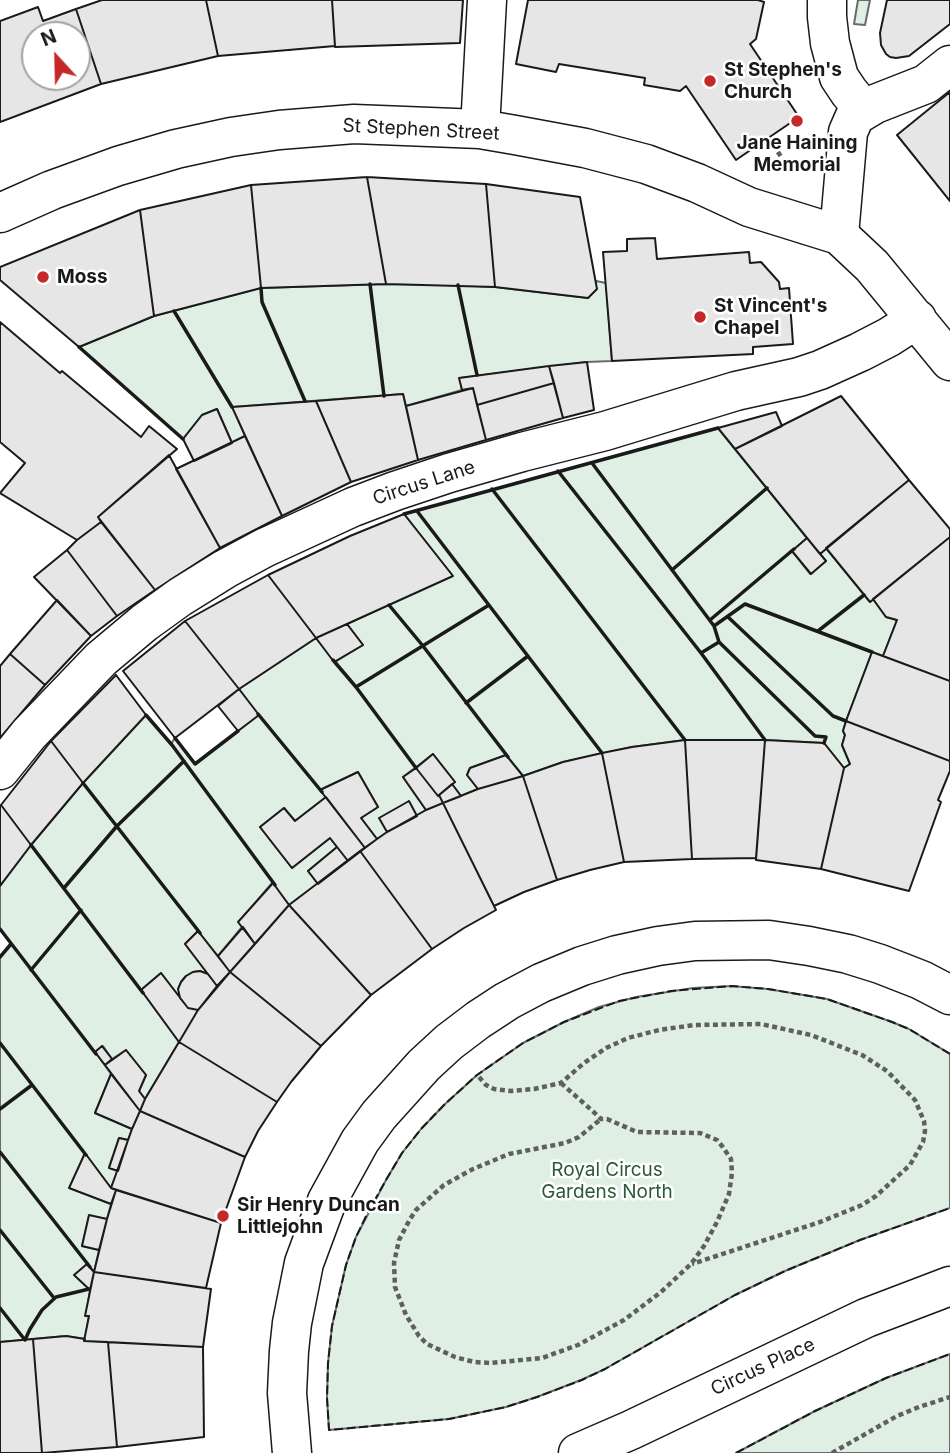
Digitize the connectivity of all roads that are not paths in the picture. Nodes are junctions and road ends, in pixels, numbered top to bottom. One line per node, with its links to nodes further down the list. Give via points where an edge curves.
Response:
1 (487, 0): 5 (street)
2 (827, 0): 4 (street, via 830,43 839,76)
3 (950, 65): 4 (street, via 926,83)
4 (864, 110): 7 (street, via 855,116 848,132)
5 (480, 130): 6 (street, St Stephen Street, via 354,124 232,137 118,166); 7 (street, St Stephen Street, via 548,140 646,164 749,207)
6 (0, 213)
7 (839, 235): 8 (street)
8 (936, 332): 9 (street, Circus Lane, via 870,347 799,377 405,487 264,548 180,597 101,659)
9 (0, 770)
10 (950, 995): 12 (street, via 848,954 769,940 695,941 582,966 541,983 478,1020 424,1065 386,1107 327,1201 304,1264 292,1323 287,1393)
11 (950, 1286): 13 (street, Circus Place, via 866,1318)
12 (292, 1453)
13 (578, 1453)

